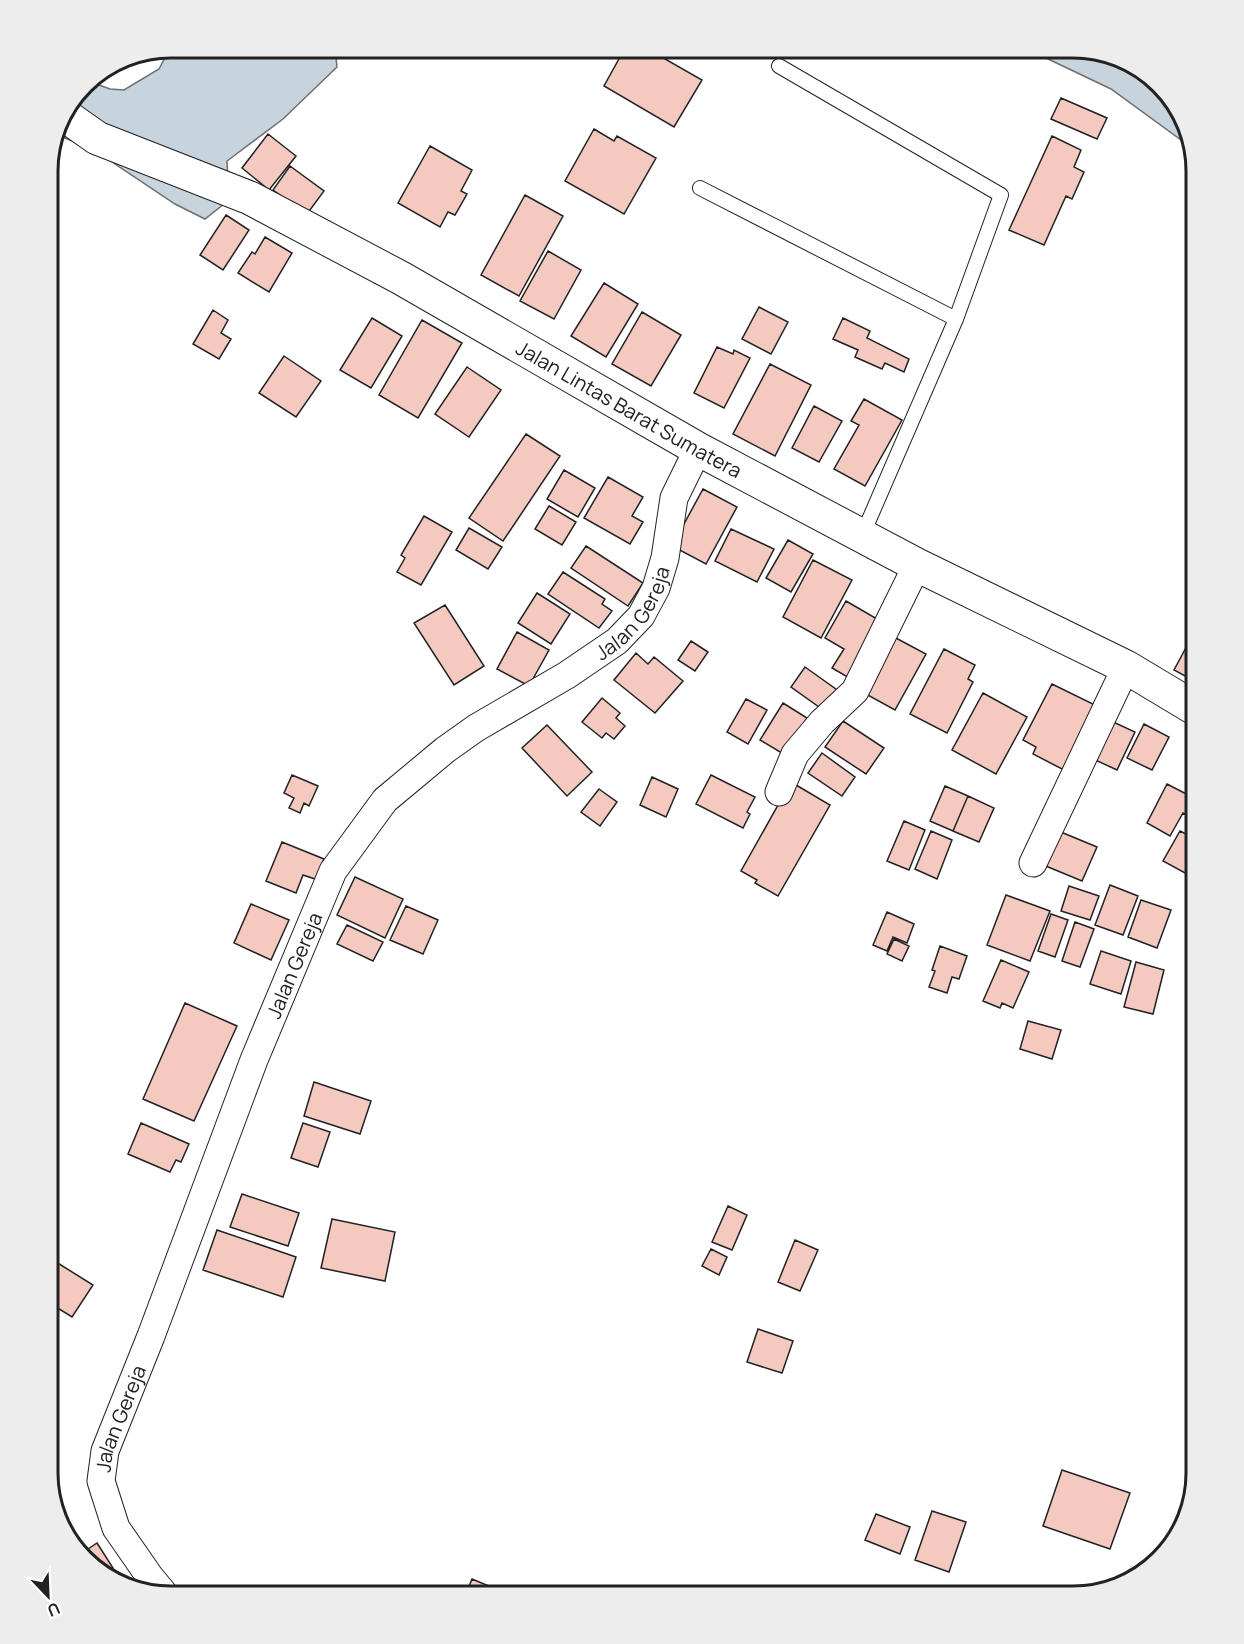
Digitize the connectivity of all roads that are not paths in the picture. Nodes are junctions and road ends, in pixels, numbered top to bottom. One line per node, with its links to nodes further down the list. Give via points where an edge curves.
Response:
1 (779, 66): 4 (lane, via 1001,195)
2 (71, 120): 5 (highway, Jalan Lintas Barat Sumatera, via 97,138 250,198 401,278)
3 (700, 188): 4 (lane)
4 (956, 319): 6 (lane)
5 (698, 449): 6 (highway, Jalan Lintas Barat Sumatera); 12 (street, Jalan Gereja, via 674,498 665,558 656,588 641,616 617,641 444,750 385,800 333,871 254,1060 105,1451 101,1481 116,1528)
6 (862, 536): 7 (highway, Jalan Lintas Barat Sumatera)
7 (917, 565): 8 (highway, Jalan Lintas Barat Sumatera); 10 (street, via 855,691 795,754)
8 (1126, 667): 9 (highway, Jalan Lintas Barat Sumatera); 11 (street)
9 (1186, 703)
10 (779, 792)
11 (1033, 862)
12 (157, 1585)

